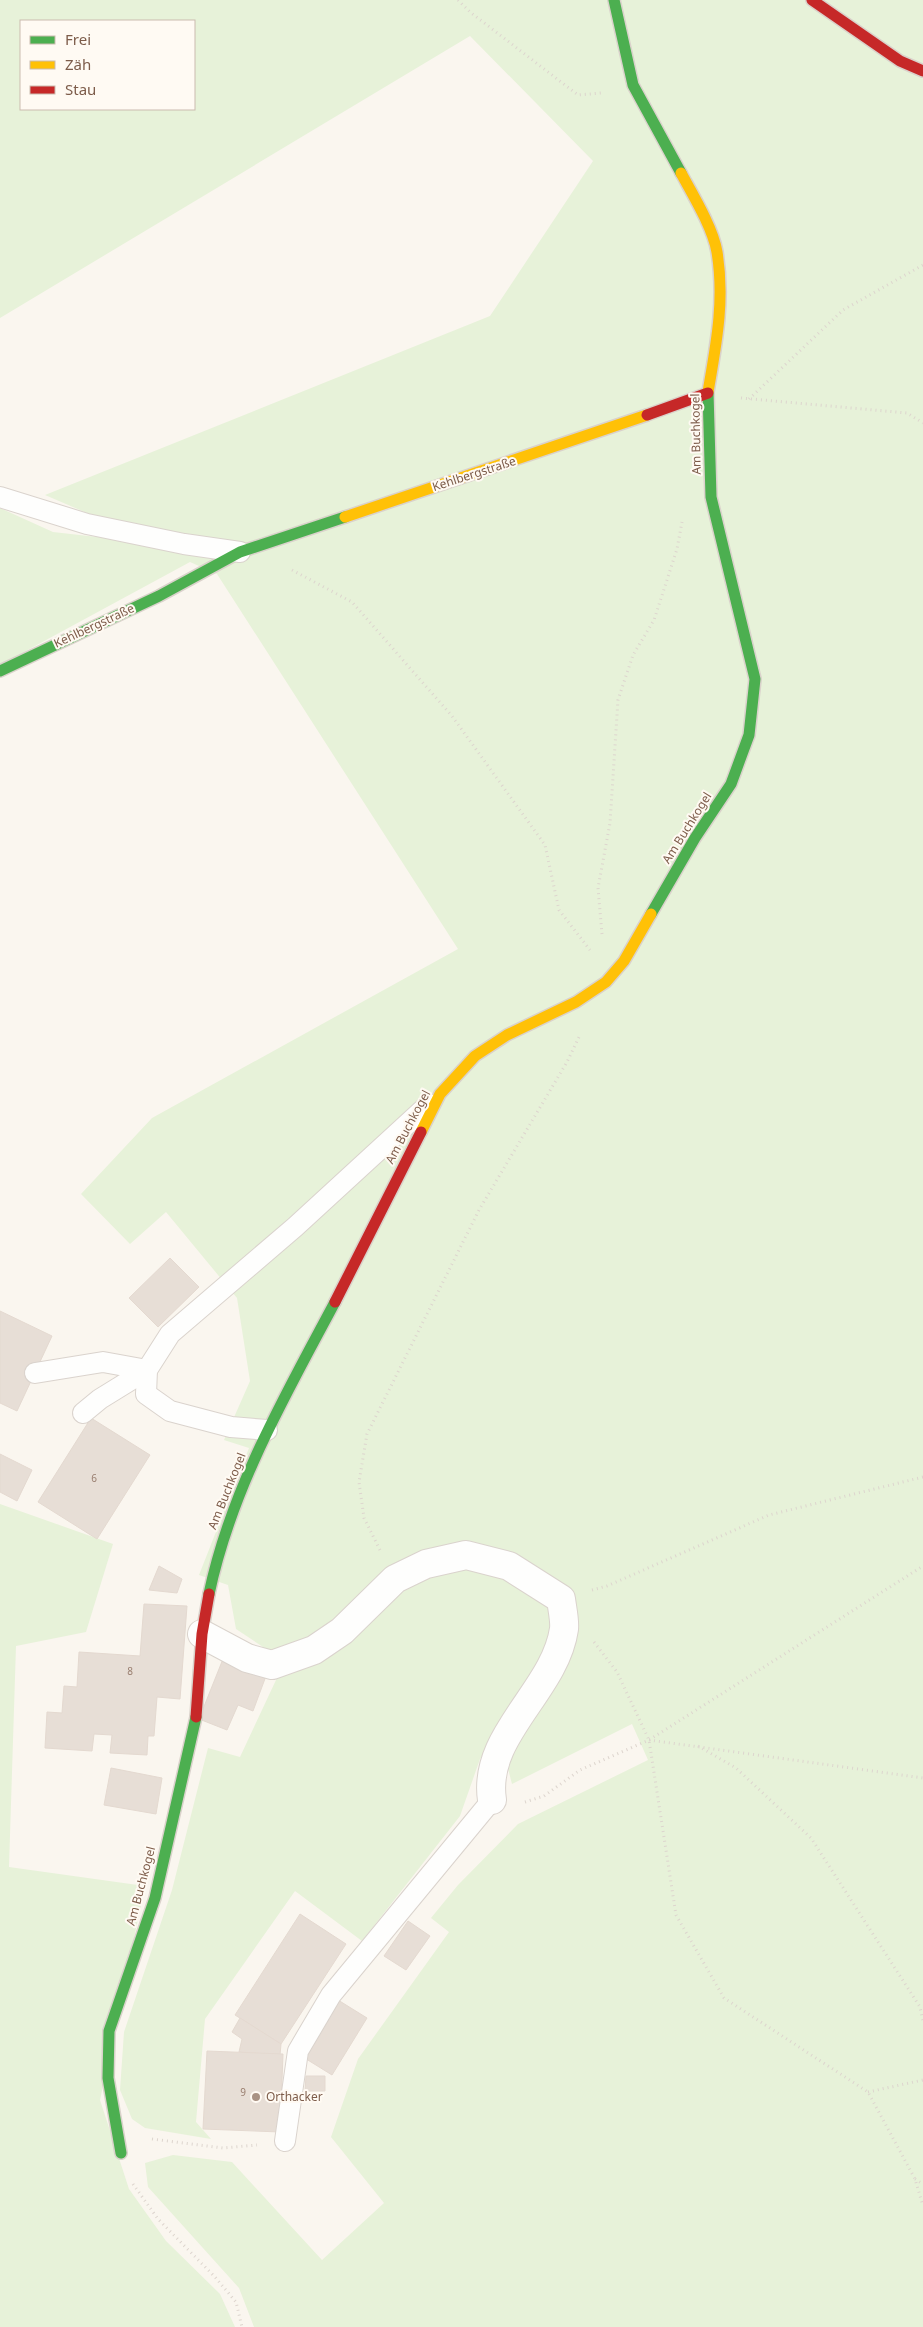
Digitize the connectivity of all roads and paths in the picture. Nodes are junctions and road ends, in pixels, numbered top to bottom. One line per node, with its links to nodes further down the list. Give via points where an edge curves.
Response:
1 (458, 0): 5 (path, via 485,25 578,95 609,92)
2 (614, 0): 5 (street, Am Buchkogel)
3 (812, 0): 4 (street, via 900,61)
4 (923, 71)
5 (632, 85): 7 (street, Am Buchkogel, via 700,208 717,251 721,314)
6 (923, 265): 8 (path, via 843,310)
7 (708, 394): 8 (path); 12 (street, Kehlbergstraße); 15 (street, Am Buchkogel, via 711,497 755,679 749,735 730,784 624,961)
8 (749, 399): 9 (path, via 907,413)
9 (923, 424)
10 (0, 497): 12 (lane, Kehlbergstraße, via 87,524)
11 (682, 520): 14 (path, via 677,549 654,620 633,655 618,700 610,823 598,888)
12 (240, 552): 13 (street, Kehlbergstraße, via 159,596); 14 (path, via 295,571 352,602 452,716 545,845 559,910)
13 (0, 671)
14 (604, 968): 15 (path)
15 (606, 982): 17 (street, Am Buchkogel, via 576,1002 507,1035 475,1056)
16 (580, 1035): 24 (path, via 479,1210 367,1434 359,1482 364,1518)
17 (440, 1094): 18 (lane, via 295,1227 170,1334); 21 (street, Am Buchkogel)
18 (147, 1370): 19 (lane, via 103,1362); 20 (lane); 21 (lane, via 146,1394 170,1411 231,1426)
19 (35, 1373)
20 (83, 1413)
21 (266, 1430): 26 (street, Am Buchkogel, via 226,1529 209,1592)
22 (923, 1477): 25 (path, via 768,1515 607,1586)
23 (923, 1566): 27 (path)
24 (395, 1579): 25 (street, via 426,1564 466,1555 509,1566); 26 (street, via 342,1631 314,1650 272,1665 248,1658)
25 (561, 1598): 27 (path, via 617,1672); 30 (street, via 564,1629 551,1666 501,1746 490,1785)
26 (202, 1634): 34 (street, Am Buchkogel, via 196,1718 155,1898 109,2030 108,2078)
27 (649, 1740): 28 (path); 30 (path, via 580,1770 544,1796 506,1808); 33 (path, via 676,1915 724,1998)
28 (698, 1746): 29 (path); 31 (path, via 736,1768 811,1838 920,2007)
29 (923, 1778)
30 (492, 1800): 35 (lane, via 331,1995 298,2051)
31 (923, 2021)
32 (923, 2080): 33 (path)
33 (868, 2092): 37 (path)
34 (119, 2134): 35 (path, via 223,2148); 36 (street, Am Buchkogel)
35 (285, 2141)
36 (121, 2152): 40 (path, via 134,2187 158,2219 216,2277 236,2302)
37 (915, 2179): 38 (path); 39 (path)
38 (923, 2184)
39 (923, 2206)
40 (242, 2327)

